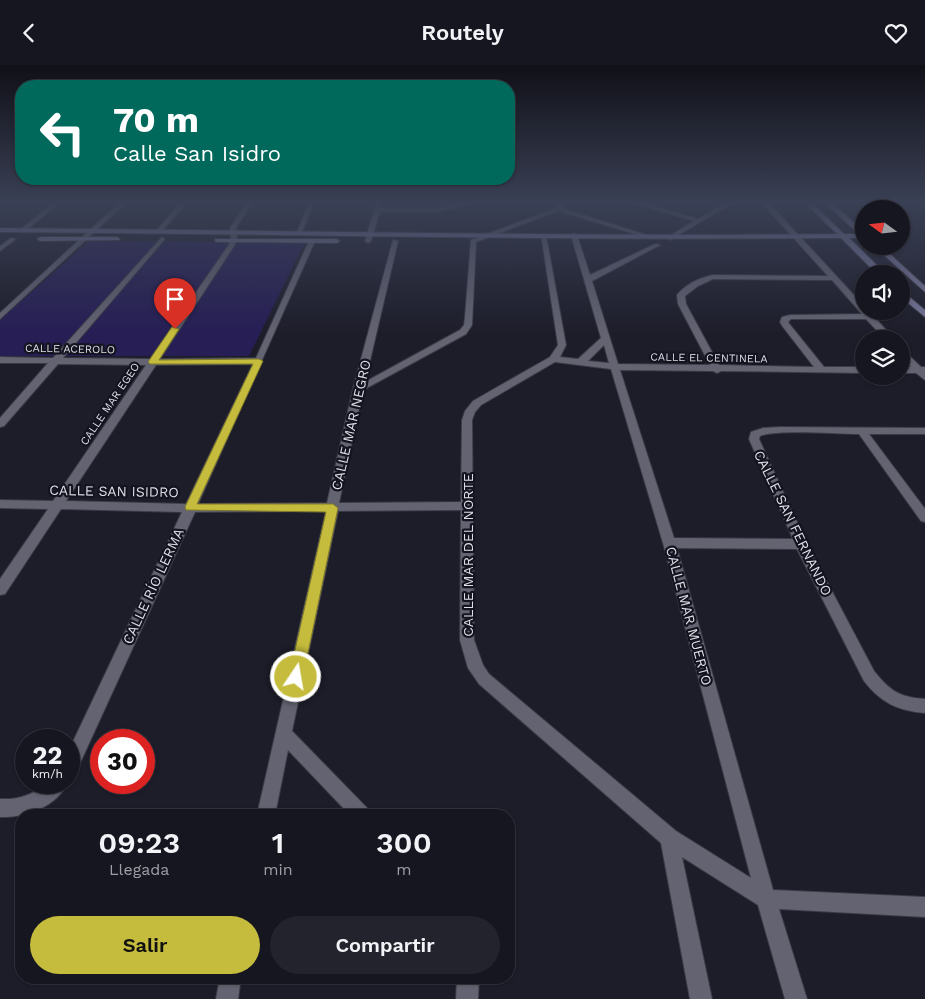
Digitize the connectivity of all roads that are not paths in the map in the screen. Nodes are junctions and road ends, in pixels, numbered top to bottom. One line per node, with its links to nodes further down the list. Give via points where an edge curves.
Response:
1 (77, 247): 21 (street)
2 (150, 247): 27 (street)
3 (227, 247): 30 (street, CALLE MAR EGEO)
4 (310, 247): 29 (street, CALLE RÍO LERMA)
5 (394, 247): 38 (street, CALLE MAR NEGRO)
6 (473, 247): 38 (street, via 469,317 463,332)
7 (545, 247): 25 (street, via 562,345)
8 (578, 247): 15 (street, CALLE MAR MUERTO)
9 (645, 247): 15 (street)
10 (806, 247): 14 (street)
11 (854, 247): 13 (street)
12 (887, 255): 16 (street)
13 (873, 265)
14 (834, 278): 18 (street); 33 (street, via 713,277 684,292 682,304)
15 (589, 279): 24 (street, CALLE MAR MUERTO)
16 (925, 290)
17 (910, 301): 20 (street)
18 (855, 302)
19 (855, 314): 34 (street, via 785,319 787,327)
20 (925, 315)
21 (0, 317)
22 (872, 320): 23 (street)
23 (881, 330)
24 (606, 338): 31 (street); 32 (street, CALLE MAR MUERTO)
25 (554, 359): 31 (street, CALLE EL CENTINELA); 44 (street, CALLE MAR DEL NORTE, via 492,393 470,411 467,421)
26 (0, 360): 27 (street, CALLE ACEROLO)
27 (56, 360): 30 (street, CALLE ACEROLO); 39 (street)
28 (910, 360): 37 (street)
29 (259, 361): 30 (street, CALLE ACEROLO); 45 (street, CALLE RÍO LERMA)
30 (153, 362): 43 (street, CALLE MAR EGEO)
31 (580, 363): 32 (street, CALLE EL CENTINELA)
32 (616, 367): 33 (street, CALLE EL CENTINELA); 48 (street, CALLE MAR MUERTO)
33 (717, 370): 34 (street, CALLE EL CENTINELA)
34 (822, 370): 35 (street, CALLE EL CENTINELA)
35 (855, 370)
36 (910, 371): 37 (street)
37 (923, 373)
38 (358, 389): 46 (street, CALLE MAR NEGRO)
39 (0, 424)
40 (862, 431): 41 (street, CALLE SAN FERNANDO); 47 (street); 49 (street, CALLE SAN FERNANDO, via 780,430 755,434 755,445)
41 (925, 431)
42 (0, 504): 43 (street, CALLE SAN ISIDRO)
43 (58, 505): 45 (street, CALLE SAN ISIDRO); 50 (street, CALLE MAR EGEO)
44 (468, 506): 46 (street, CALLE SAN ISIDRO); 58 (street, CALLE MAR DEL NORTE, via 467,640 476,668 484,679)
45 (190, 507): 46 (street, CALLE SAN ISIDRO); 53 (street, CALLE RÍO LERMA)
46 (333, 508): 52 (street, CALLE MAR NEGRO)
47 (925, 518)
48 (669, 543): 49 (street); 59 (street, CALLE MAR MUERTO)
49 (801, 544): 51 (street, CALLE SAN FERNANDO, via 869,676 882,693 896,702)
50 (0, 590)
51 (925, 706)
52 (284, 734): 56 (street, CALLE MAR NEGRO); 57 (street)
53 (80, 743)
54 (45, 794): 55 (street, via 36,801)
55 (6, 809)
56 (267, 809)
57 (356, 809)
58 (669, 838): 59 (street, CALLE MAR DEL NORTE); 65 (street)
59 (766, 899): 60 (street); 66 (street, CALLE MAR MUERTO)
60 (925, 907)
61 (230, 984): 63 (street)
62 (468, 984): 64 (street)
63 (227, 999)
64 (467, 999)
65 (701, 999)
66 (796, 999)

